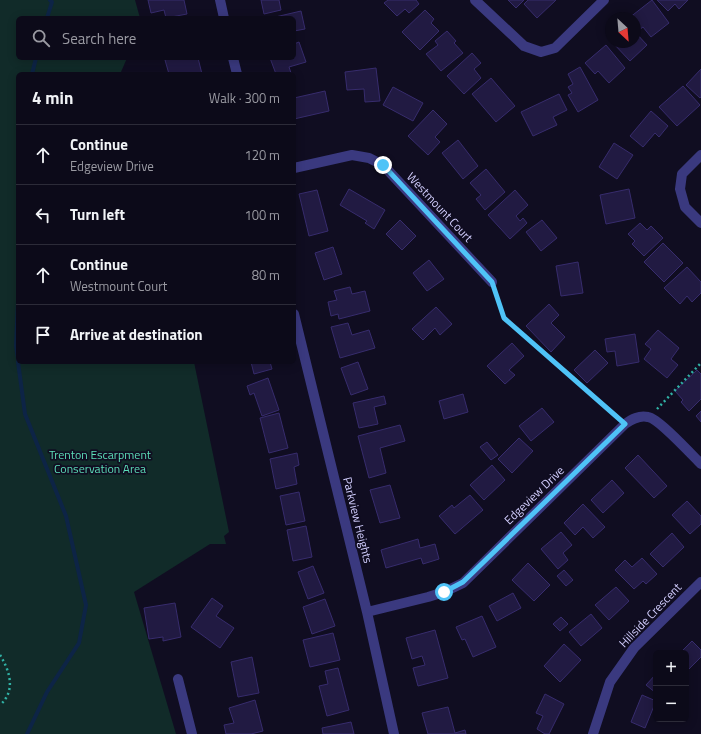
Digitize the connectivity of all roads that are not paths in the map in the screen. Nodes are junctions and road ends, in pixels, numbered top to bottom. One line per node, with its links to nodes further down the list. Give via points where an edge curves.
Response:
1 (220, 0): 4 (street)
2 (475, 0): 3 (street, via 524,46 541,52 555,48)
3 (604, 0)
4 (224, 16)
5 (234, 60): 6 (street)
6 (236, 72)
7 (701, 155): 9 (street, via 682,174 680,189 685,207)
8 (296, 168): 10 (street, Westmount Court, via 352,155 369,158 383,165)
9 (701, 223)
10 (492, 282)
11 (296, 322): 14 (street, Parkview Heights)
12 (701, 464): 14 (street, Edgeview Drive, via 649,416 633,418 463,582 428,597)
13 (701, 582): 18 (street, Hillside Crescent, via 634,648 610,682)
14 (367, 612): 17 (street, Parkview Heights)
15 (178, 679): 16 (street)
16 (192, 734)
17 (394, 734)
18 (593, 734)

